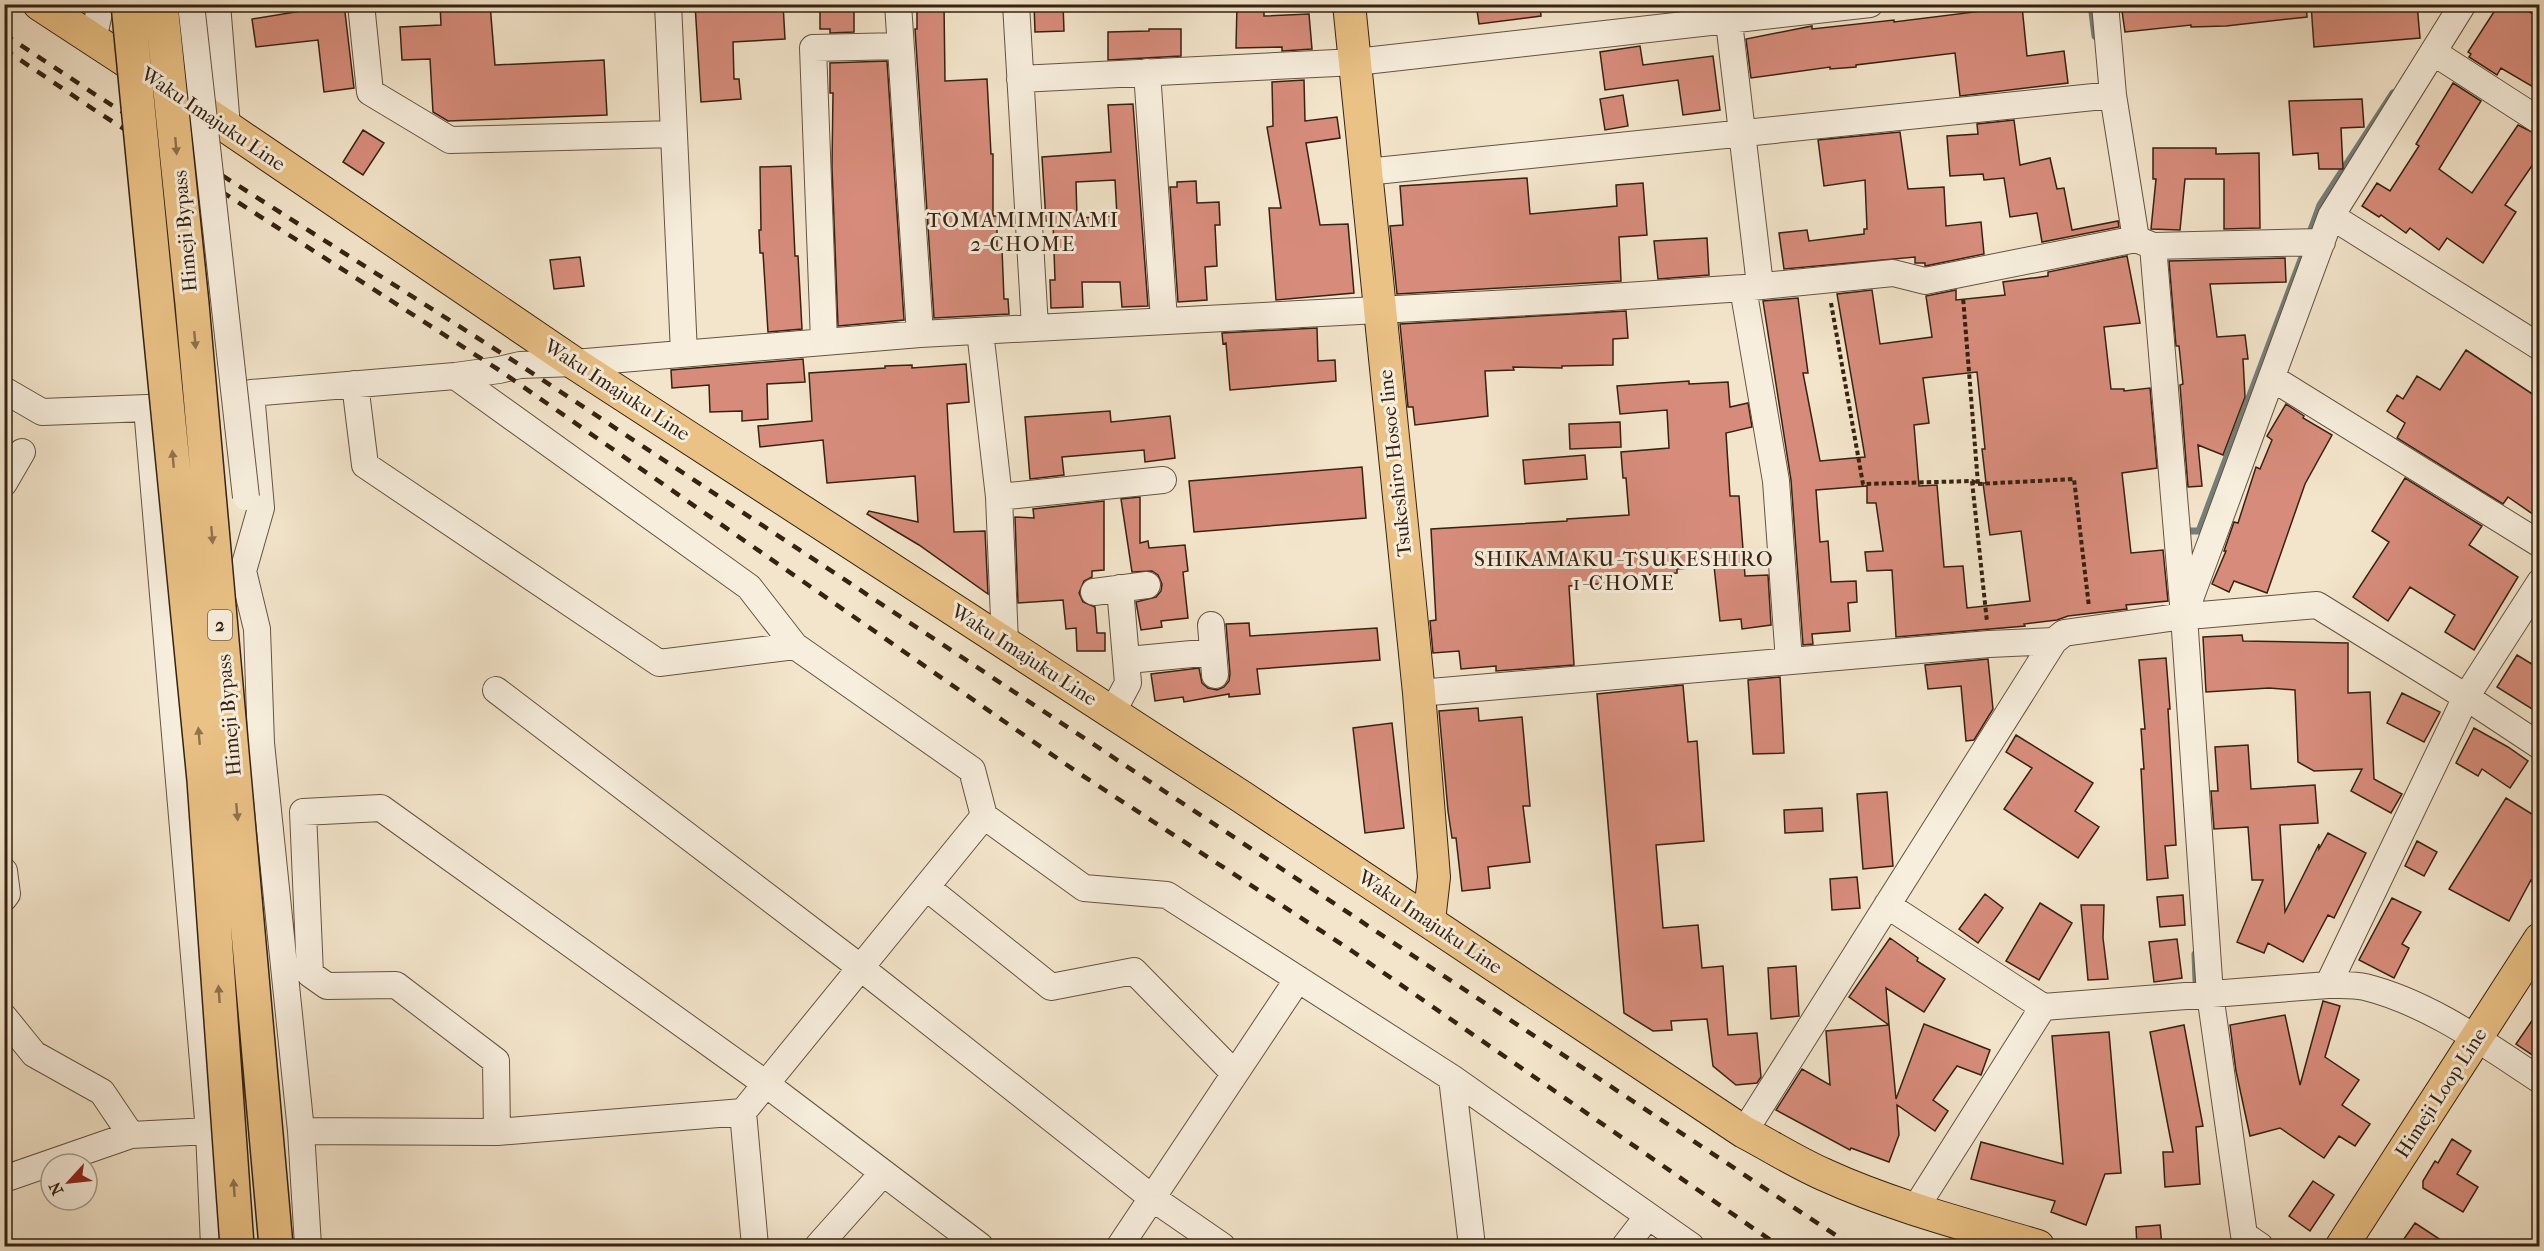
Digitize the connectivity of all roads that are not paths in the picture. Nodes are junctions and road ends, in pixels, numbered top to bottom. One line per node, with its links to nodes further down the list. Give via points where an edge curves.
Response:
1 (39, 4): 16 (main road, Waku Imajuku Line)
2 (101, 4): 16 (street)
3 (128, 4): 99 (highway, Himeji Bypass / 2, one-way to 3, bridge, via 204,780)
4 (161, 4): 100 (highway, Himeji Bypass / 2, one-way to 100, bridge, via 192,304)
5 (191, 4): 50 (street, bridge, via 246,496 239,519)
6 (217, 4): 24 (street)
7 (361, 4): 26 (street, via 370,92 450,140)
8 (668, 4): 26 (street)
9 (898, 4): 17 (street)
10 (1016, 4): 21 (street)
11 (1349, 4): 19 (main road, Tsukeshiro Hosoe line)
12 (1870, 4): 15 (street)
13 (2105, 4): 22 (street)
14 (2463, 4): 18 (street)
15 (1728, 13): 19 (street); 25 (street)
16 (93, 40): 24 (main road, Waku Imajuku Line)
17 (900, 46): 36 (street); 37 (street, via 813,48)
18 (2433, 52): 23 (street); 28 (street)
19 (1356, 62): 20 (street); 27 (main road, Tsukeshiro Hosoe line)
20 (1147, 72): 21 (street); 33 (street)
21 (1020, 78): 34 (street)
22 (2113, 95): 25 (street); 29 (street)
23 (2540, 121)
24 (227, 127): 40 (main road, Waku Imajuku Line)
25 (1742, 133): 27 (street); 31 (street)
26 (674, 134): 39 (street)
27 (1366, 172): 32 (main road, Tsukeshiro Hosoe line)
28 (2331, 216): 30 (street); 38 (street)
29 (2145, 242): 30 (street); 31 (street, via 1925,281 1893,273); 55 (street)
30 (2322, 242): 42 (street)
31 (1752, 286): 32 (street); 61 (street, via 1776,481)
32 (1379, 310): 33 (street); 63 (main road, Tsukeshiro Hosoe line)
33 (1164, 320): 34 (street)
34 (1035, 327): 35 (street)
35 (980, 331): 36 (street); 48 (street)
36 (920, 334): 37 (street)
37 (824, 341): 39 (street)
38 (2540, 347)
39 (684, 353): 40 (street)
40 (574, 363): 41 (street, via 520,365); 58 (main road, Waku Imajuku Line)
41 (455, 376): 43 (street); 59 (street, via 749,587)
42 (2272, 378): 49 (street); 55 (street)
43 (355, 384): 50 (street, via 251,393 261,508); 59 (street, via 364,465 659,663)
44 (4, 390): 88 (street, via 42,412 147,408)
45 (22, 452): 47 (street)
46 (1163, 480): 48 (street)
47 (4, 483)
48 (999, 496): 58 (street)
49 (2540, 544)
50 (243, 572): 68 (street, via 257,628 261,743)
51 (2540, 582): 64 (street)
52 (1147, 585): 53 (street)
53 (1120, 588): 54 (street); 60 (street)
54 (1094, 592)
55 (2184, 616): 57 (street, via 2064,633); 64 (street, via 2317,606); 79 (street)
56 (1211, 625): 60 (street, via 1214,664)
57 (2054, 641): 61 (street); 73 (street)
58 (1005, 643): 65 (main road, Waku Imajuku Line)
59 (795, 646): 67 (street, via 972,770)
60 (1128, 660): 65 (street, via 1128,683)
61 (1790, 661): 63 (street)
62 (496, 690): 76 (street)
63 (1419, 693): 74 (main road, Tsukeshiro Hosoe line, via 1434,877)
64 (2466, 697): 66 (street); 78 (street)
65 (1112, 713): 74 (main road, Waku Imajuku Line)
66 (2540, 746)
67 (984, 816): 71 (street); 77 (street, via 1084,888 1167,895)
68 (270, 829): 69 (street); 89 (street)
69 (304, 829): 86 (street, via 303,812 381,808); 90 (street, via 309,974 327,986 396,985 496,1061)
70 (4, 871): 72 (street)
71 (926, 888): 76 (street); 83 (street, via 1051,987 1134,971)
72 (4, 898)
73 (1887, 905): 80 (street); 91 (street)
74 (1429, 921): 91 (main road, Waku Imajuku Line)
75 (2540, 939): 82 (main road, Himeji Loop Line)
76 (861, 968): 86 (street); 95 (street)
77 (1298, 979): 83 (street); 84 (street)
78 (2328, 985): 79 (street); 82 (street, via 2363,987 2402,999)
79 (2210, 994): 80 (street); 111 (street, via 2244,1235)
80 (2043, 1007): 96 (street)
81 (4, 1017): 92 (street, via 34,1054 102,1092)
82 (2477, 1039): 85 (street); 112 (main road, Himeji Loop Line)
83 (1234, 1073): 95 (street)
84 (1452, 1078): 97 (street); 107 (street)
85 (2540, 1080)
86 (766, 1084): 87 (street); 93 (street)
87 (743, 1112): 90 (street); 102 (street)
88 (209, 1131): 92 (street); 98 (street)
89 (301, 1131): 90 (street); 101 (street)
90 (497, 1132)
91 (1744, 1132): 96 (main road, Waku Imajuku Line, via 1822,1174)
92 (131, 1135): 94 (street)
93 (883, 1173): 103 (street); 104 (street)
94 (4, 1179)
95 (1151, 1197): 105 (street); 106 (street)
96 (1915, 1209): 110 (main road, Waku Imajuku Line)
97 (1648, 1216): 108 (street); 109 (street)
98 (214, 1246)
99 (237, 1246)
100 (276, 1246)
101 (308, 1246)
102 (755, 1246)
103 (818, 1246)
104 (980, 1246)
105 (1120, 1246)
106 (1222, 1246)
107 (1472, 1246)
108 (1625, 1246)
109 (1691, 1246)
110 (2038, 1246)
111 (2260, 1246)
112 (2342, 1246)

